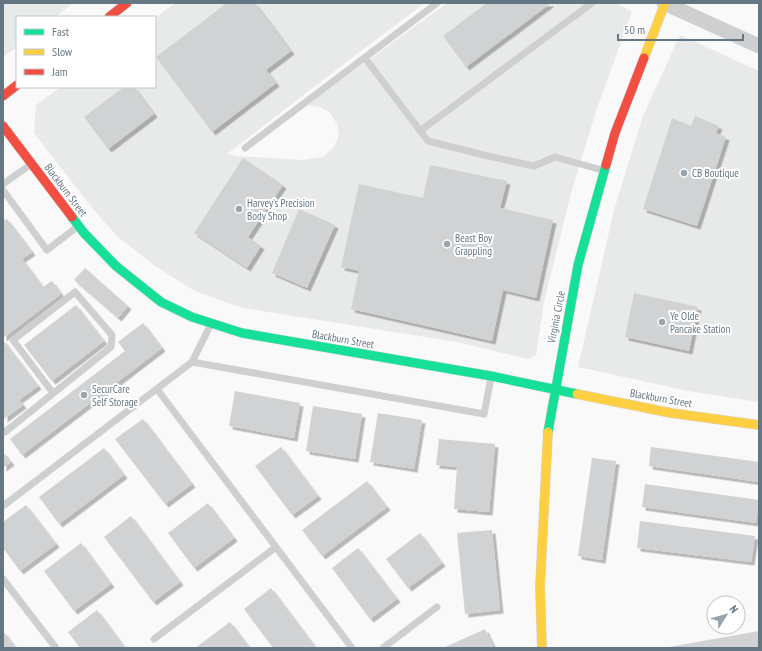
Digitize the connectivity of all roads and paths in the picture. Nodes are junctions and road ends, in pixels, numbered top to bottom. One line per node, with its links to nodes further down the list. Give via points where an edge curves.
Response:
1 (127, 3): 5 (street)
2 (438, 3): 7 (lane)
3 (592, 3): 11 (lane)
4 (665, 3): 6 (street); 14 (street, Virginia Circle, via 615,133)
5 (110, 16)
6 (759, 46)
7 (365, 58): 11 (lane); 12 (lane)
8 (16, 87): 9 (street)
9 (3, 96)
10 (3, 126): 13 (street, Blackburn Street)
11 (420, 131): 14 (lane, via 428,141 488,156 534,166 555,157)
12 (245, 148)
13 (31, 164): 15 (lane); 17 (street, Blackburn Street)
14 (604, 171): 22 (street, Virginia Circle, via 578,265)
15 (3, 184)
16 (3, 190): 17 (lane, via 47,250)
17 (79, 226): 18 (street, Blackburn Street, via 116,266 161,302)
18 (211, 323): 19 (lane); 20 (street, Blackburn Street, via 242,333)
19 (192, 362): 20 (lane, via 484,414); 21 (lane)
20 (492, 376): 22 (street, Blackburn Street)
21 (157, 389): 26 (lane); 27 (lane)
22 (554, 390): 24 (street, Blackburn Street, via 671,413); 34 (street, Virginia Circle, via 548,434 540,586)
23 (53, 393): 23 (lane, via 111,347 112,335 75,292 13,340); 25 (lane, via 4,432)
24 (759, 425)
25 (3, 430)
26 (3, 506)
27 (276, 547): 30 (lane); 32 (lane)
28 (3, 579): 31 (lane)
29 (437, 607): 33 (lane)
30 (154, 639)
31 (56, 648)
32 (352, 648)
33 (383, 648)
34 (542, 648)

